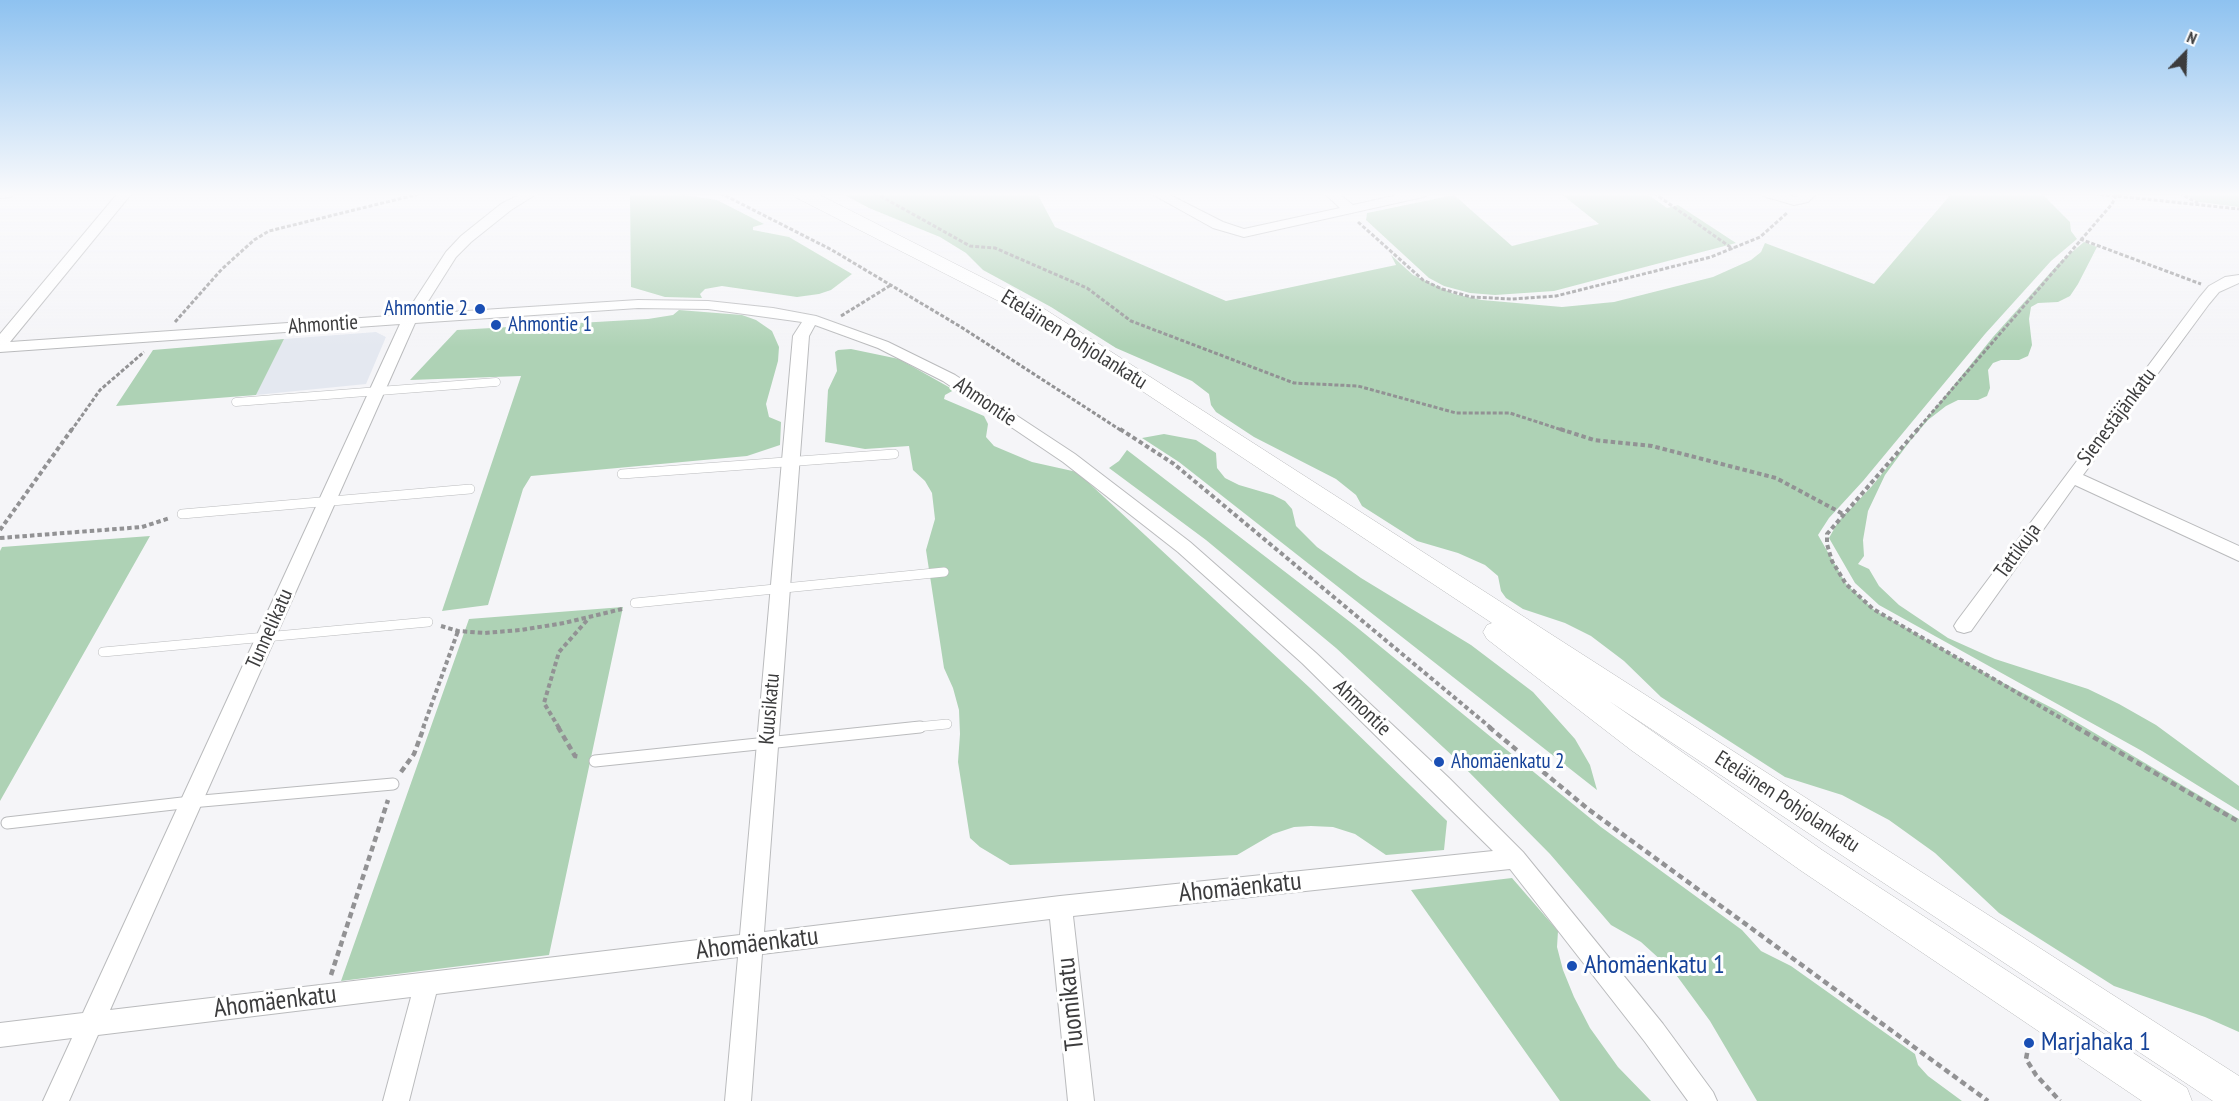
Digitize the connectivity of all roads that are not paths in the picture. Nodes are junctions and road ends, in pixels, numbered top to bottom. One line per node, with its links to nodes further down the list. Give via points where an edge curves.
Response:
1 (82, 244): 7 (street)
2 (461, 244): 5 (street, Tunnelikatu)
3 (903, 244): 17 (main road, Eteläinen Pohjolankatu, via 1039,314)
4 (2239, 279): 14 (street, Sienestäjänkatu, via 2214,289)
5 (410, 319): 6 (street, Ahmontie, via 674,304 738,307); 7 (street, Ahmontie); 9 (street, Tunnelikatu)
6 (820, 322): 12 (street, Kuusikatu, via 801,333); 33 (street, Ahmontie, via 883,345 949,378 1069,458 1166,533 1309,658)
7 (0, 345)
8 (496, 382): 9 (lane)
9 (378, 390): 10 (lane); 16 (street, Tunnelikatu)
10 (236, 402)
11 (894, 454): 12 (lane)
12 (790, 461): 13 (lane); 21 (street, Kuusikatu)
13 (622, 474)
14 (2072, 477): 19 (street, Sienestäjänkatu); 24 (street, Tattikuja)
15 (470, 489): 16 (lane)
16 (327, 502): 18 (lane); 25 (street, Tunnelikatu)
17 (1335, 508): 39 (main road, Eteläinen Pohjolankatu); 45 (main road, Eteläinen Pohjolankatu, via 1641,741 1821,867)
18 (182, 514)
19 (2239, 554)
20 (944, 572): 21 (lane)
21 (780, 587): 22 (lane); 28 (street, Kuusikatu)
22 (635, 603)
23 (428, 622): 25 (lane)
24 (1964, 626)
25 (266, 636): 26 (lane); 31 (street, Tunnelikatu)
26 (103, 652)
27 (947, 724): 28 (lane)
28 (767, 743): 29 (lane); 35 (street, Kuusikatu)
29 (595, 761)
30 (393, 784): 31 (lane)
31 (191, 802): 32 (lane); 37 (street, Tunnelikatu)
32 (7, 823)
33 (1515, 859): 34 (street, Ahomäenkatu); 44 (street, Ahmontie)
34 (1060, 907): 35 (street, Ahomäenkatu); 43 (street, Tuomikatu)
35 (750, 945): 36 (street, Ahomäenkatu); 42 (street, Kuusikatu)
36 (426, 984): 37 (street, Ahomäenkatu); 41 (street)
37 (90, 1024): 38 (street, Ahomäenkatu); 40 (street, Tunnelikatu)
38 (0, 1035)
39 (2239, 1097)
40 (56, 1101)
41 (396, 1101)
42 (738, 1101)
43 (1081, 1101)
44 (1704, 1101)
45 (2174, 1101)

